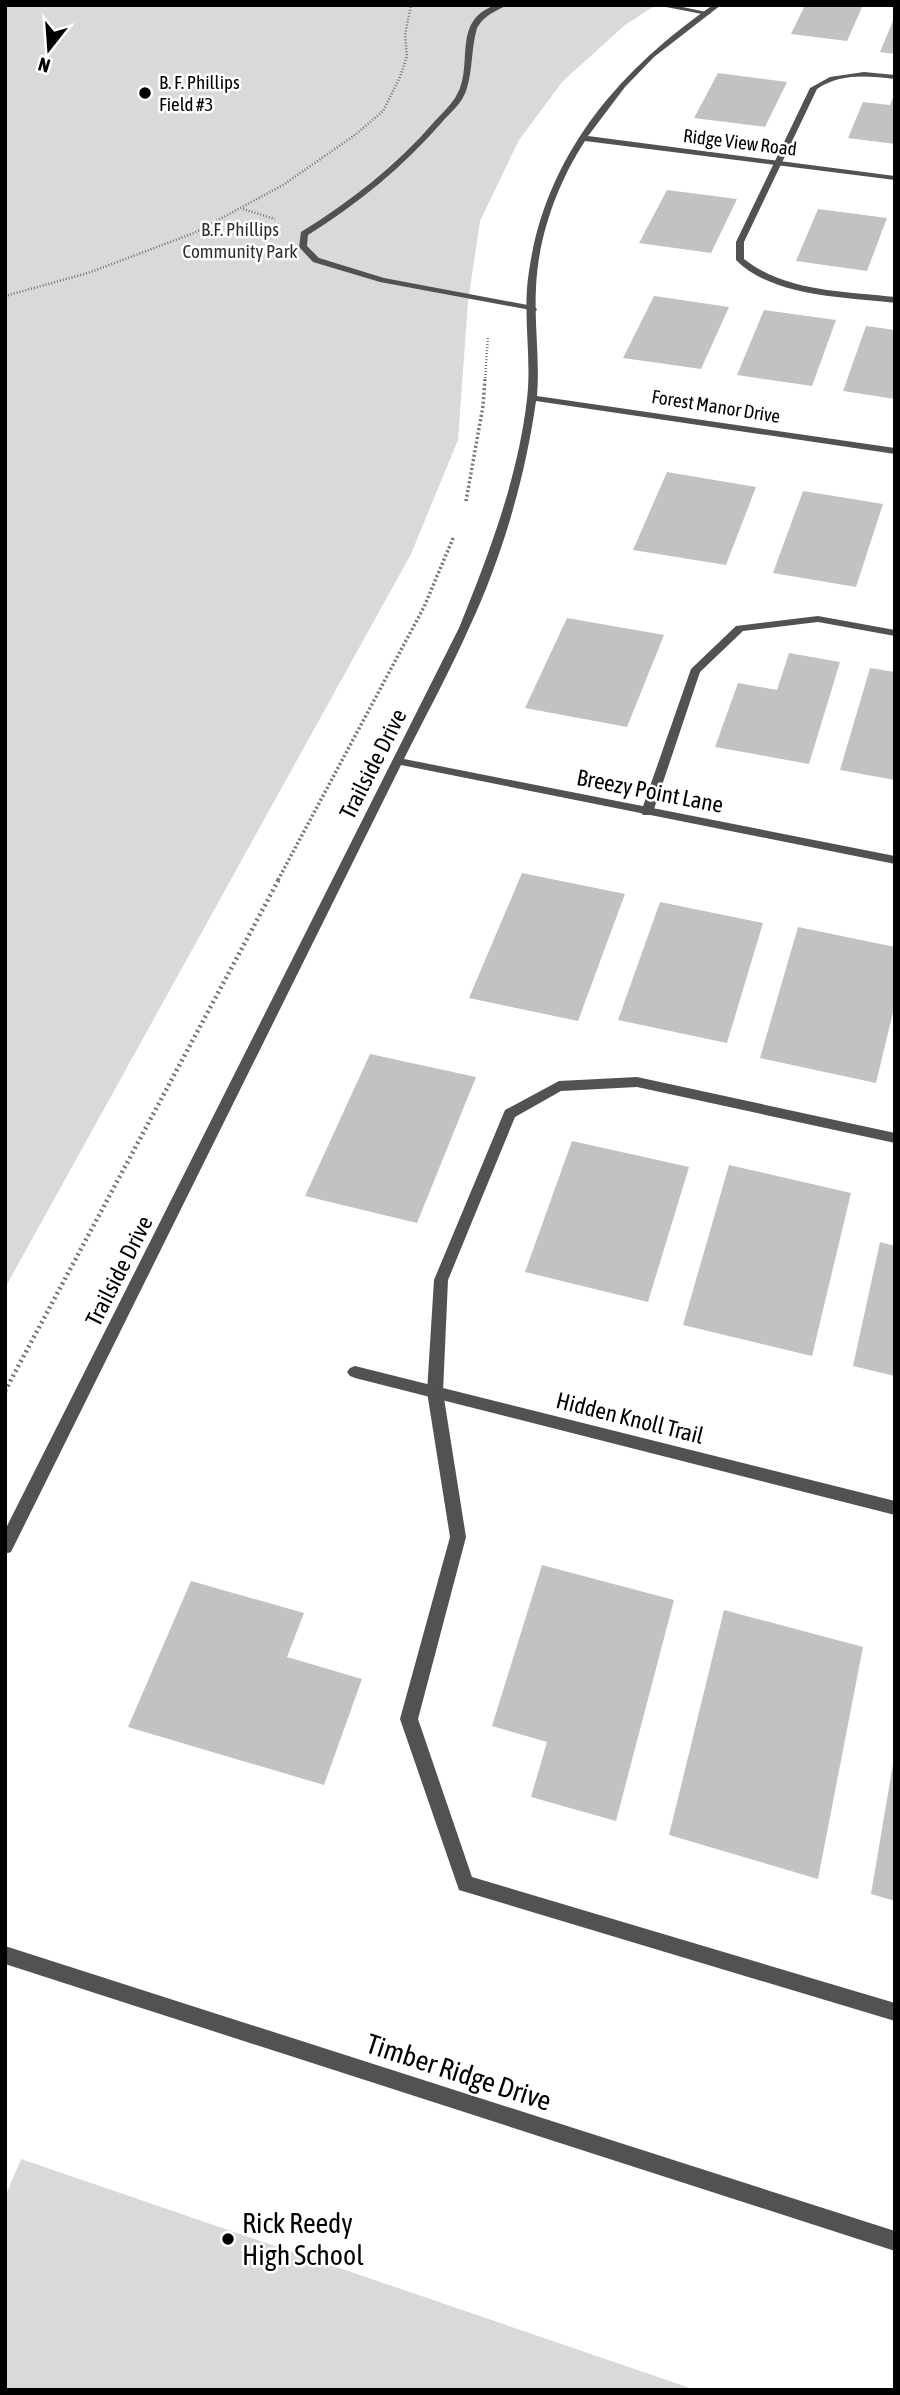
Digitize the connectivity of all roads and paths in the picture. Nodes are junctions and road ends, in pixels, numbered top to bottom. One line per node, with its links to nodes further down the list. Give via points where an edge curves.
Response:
1 (411, 5): 10 (path, via 405,35 407,56 400,77 383,111 355,135 283,185 194,233 88,273)
2 (505, 5): 12 (street, via 491,8 473,25 461,94 420,145 304,234 303,247 316,260 383,280)
3 (659, 5): 5 (street)
4 (718, 5): 5 (street, Trailside Drive)
5 (707, 13): 7 (street, Trailside Drive, via 634,73 603,105)
6 (895, 77): 8 (street, via 861,75 823,81 814,88)
7 (581, 138): 8 (street, Ridge View Road); 13 (street, Trailside Drive, via 540,232 532,273)
8 (777, 163): 9 (street, Ridge View Road); 11 (street, via 740,242 740,260 750,271 776,281)
9 (895, 178)
10 (5, 296)
11 (895, 300)
12 (491, 301): 13 (street); 16 (path, via 483,406)
13 (533, 309): 14 (street, Trailside Drive)
14 (532, 398): 15 (street, Forest Manor Drive); 19 (street, Trailside Drive, via 495,553 464,628)
15 (895, 451)
16 (463, 513)
17 (458, 525): 24 (path, via 424,607)
18 (895, 633): 20 (street, via 818,619 740,628 695,671)
19 (397, 761): 20 (street, Breezy Point Lane); 27 (street, Trailside Drive)
20 (647, 812): 21 (street, Breezy Point Lane)
21 (895, 860)
22 (895, 1138): 25 (street, via 637,1082 559,1086 510,1114 441,1280)
23 (355, 1372): 25 (street, Hidden Knoll Trail)
24 (5, 1391)
25 (435, 1392): 26 (street, Hidden Knoll Trail); 29 (street, via 457,1537 409,1719 465,1884)
26 (895, 1508)
27 (5, 1547)
28 (5, 1955): 30 (street, Timber Ridge Drive)
29 (895, 2012)
30 (895, 2241)

